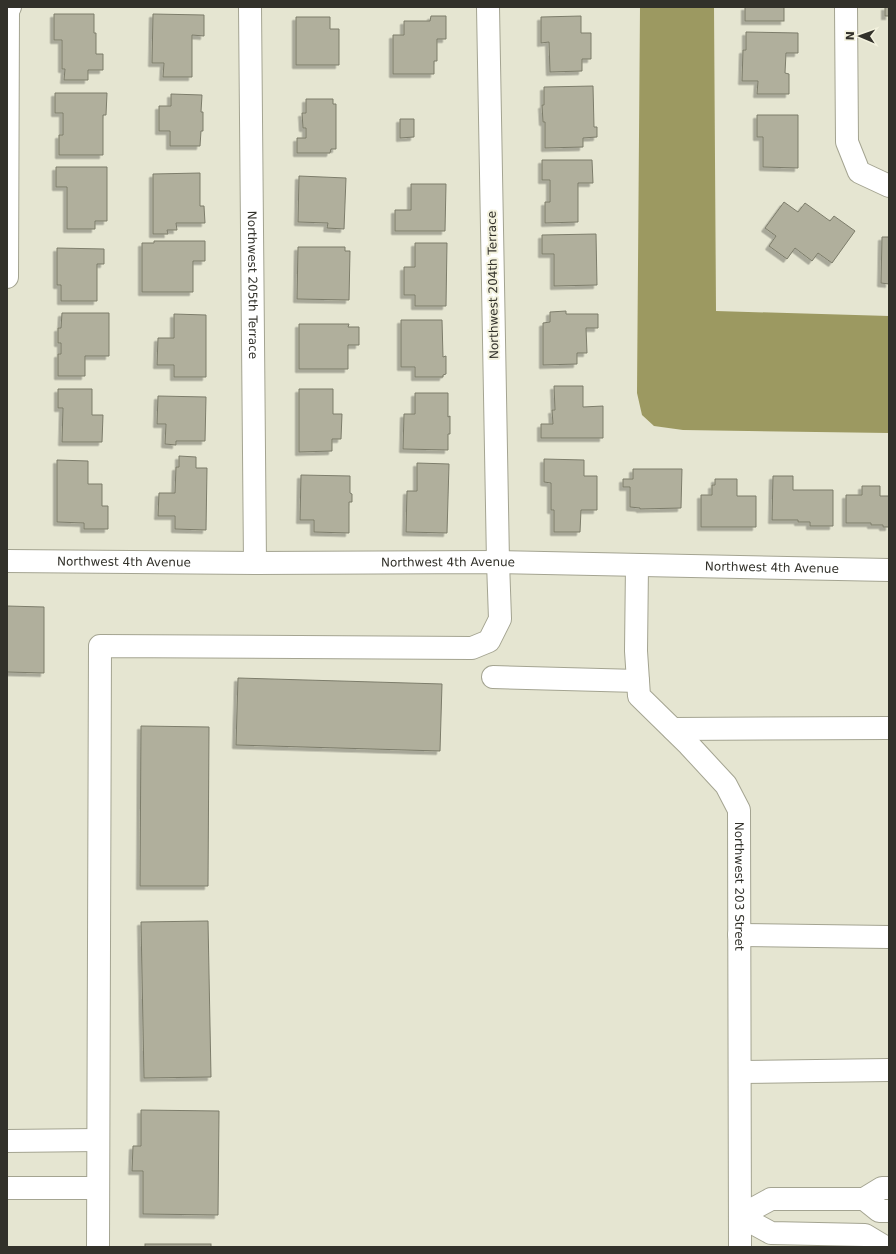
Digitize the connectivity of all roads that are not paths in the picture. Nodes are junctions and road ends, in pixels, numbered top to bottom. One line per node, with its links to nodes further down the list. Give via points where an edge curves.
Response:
1 (10, 7): 6 (street)
2 (250, 7): 9 (street, Northwest 205th Terrace)
3 (488, 7): 8 (street, Northwest 204th Terrace)
4 (846, 7): 5 (street, via 847,142 860,172)
5 (889, 186)
6 (7, 277)
7 (7, 561): 9 (street, Northwest 4th Avenue)
8 (498, 562): 9 (street, Northwest 4th Avenue); 10 (street, Northwest 4th Avenue); 20 (street, Northwest 204th Terrace, via 500,619 489,641 472,648 100,646)
9 (255, 563)
10 (637, 565): 11 (street, Northwest 4th Avenue); 13 (street, Northwest 203 Street)
11 (889, 570)
12 (493, 677): 13 (street)
13 (638, 681): 15 (street, Northwest 203 Street, via 639,696)
14 (889, 728): 15 (street)
15 (673, 729): 16 (street, Northwest 203 Street, via 726,785 739,810)
16 (739, 935): 17 (street); 19 (street, Northwest 203 Street)
17 (889, 937)
18 (889, 1070): 19 (street)
19 (740, 1072): 27 (street, Northwest 203 Street)
20 (98, 1140): 21 (street); 23 (street)
21 (7, 1141)
22 (7, 1188): 23 (street)
23 (98, 1188): 29 (street)
24 (889, 1188): 25 (street, via 882,1188)
25 (864, 1199): 26 (street, via 879,1211); 27 (street, via 771,1199); 28 (street)
26 (889, 1211)
27 (740, 1216): 28 (street, via 771,1233); 30 (street, Northwest 203 Street)
28 (865, 1235): 31 (street)
29 (98, 1247)
30 (740, 1247)
31 (885, 1247)

